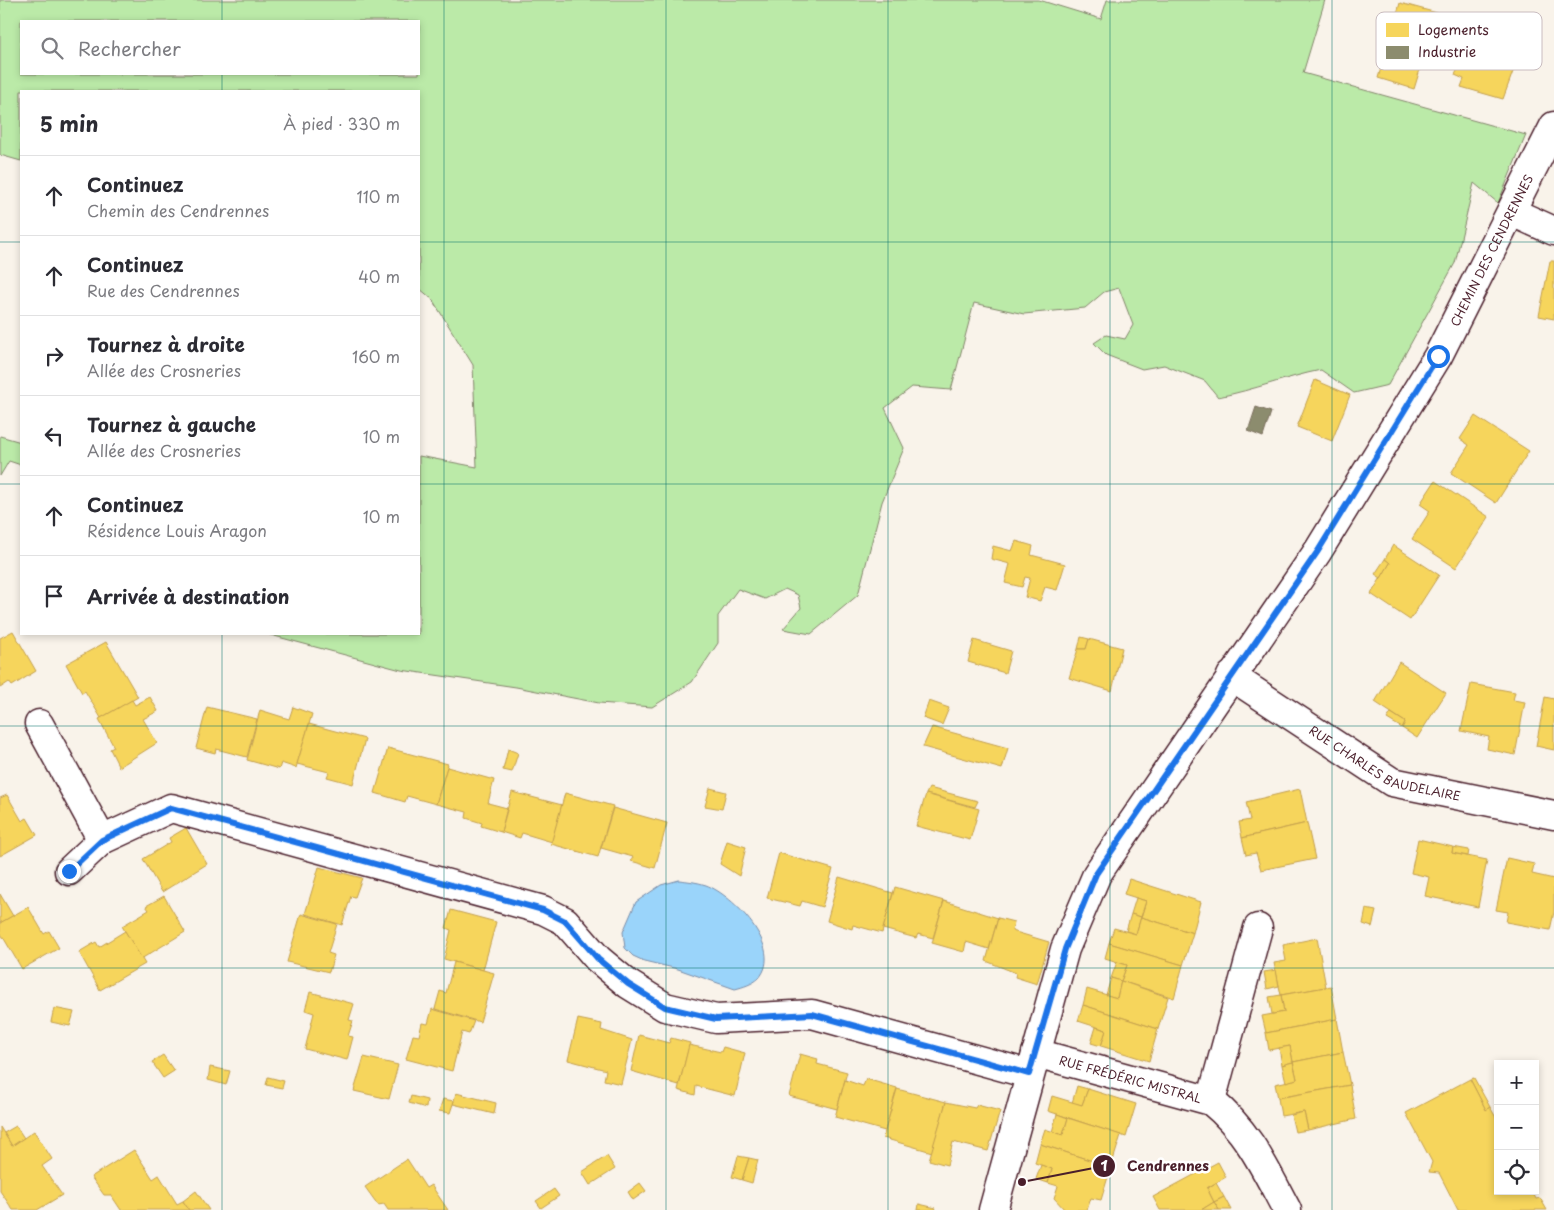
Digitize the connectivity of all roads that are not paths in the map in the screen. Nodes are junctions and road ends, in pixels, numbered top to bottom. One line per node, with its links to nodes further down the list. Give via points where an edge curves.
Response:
1 (1554, 126): 2 (street, CHEMIN DES CENDRENNES)
2 (1512, 212): 3 (street); 4 (street, CHEMIN DES CENDRENNES, via 1438,356 1318,551)
3 (1554, 231)
4 (1231, 676): 6 (street, RUE CHARLES BAUDELAIRE, via 1392,782); 10 (street, CHEMIN DES CENDRENNES, via 1096,874 1065,949)
5 (39, 724): 7 (street)
6 (1554, 815)
7 (102, 840): 8 (street, RUE FRÉDÉRIC MISTRAL); 10 (street, RUE FRÉDÉRIC MISTRAL, via 171,808 543,910 565,921 598,959 628,984 665,1007 716,1019 812,1014)
8 (69, 871)
9 (1258, 928): 11 (street)
10 (1033, 1063): 11 (street, RUE FRÉDÉRIC MISTRAL); 12 (street, CHEMIN DES CENDRENNES)
11 (1211, 1101): 13 (street, RUE FRÉDÉRIC MISTRAL, via 1231,1117 1248,1139)
12 (993, 1210)
13 (1287, 1210)

